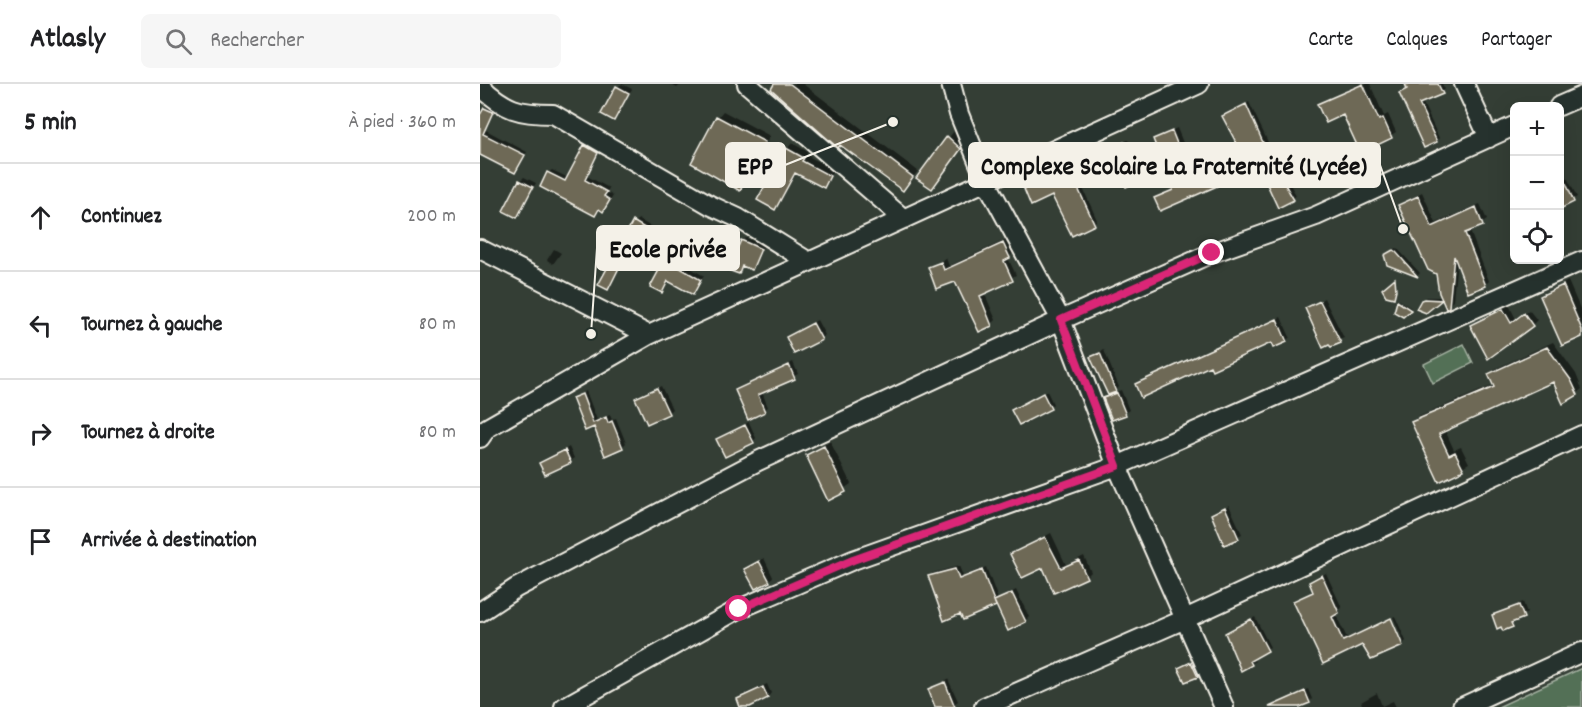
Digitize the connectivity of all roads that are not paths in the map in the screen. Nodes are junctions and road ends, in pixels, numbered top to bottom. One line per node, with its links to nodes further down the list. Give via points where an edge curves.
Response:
1 (747, 84): 11 (street)
2 (951, 84): 10 (street, via 958,114)
3 (1199, 84): 10 (street)
4 (1464, 84): 9 (street)
5 (480, 86): 14 (street, via 497,103 523,114 553,114)
6 (1582, 96): 7 (street)
7 (1564, 104)
8 (1510, 128): 9 (street)
9 (1489, 138): 15 (street, via 1316,216 1212,253)
10 (986, 181): 11 (street); 15 (street)
11 (904, 219): 14 (street)
12 (480, 249): 16 (street)
13 (1582, 261): 19 (street)
14 (809, 262): 16 (street)
15 (1061, 320): 19 (street); 20 (street, via 758,461 516,588)
16 (649, 335): 17 (street)
17 (482, 430)
18 (1582, 435): 21 (street)
19 (1117, 466): 21 (street); 23 (street, via 853,560 739,609)
20 (480, 612)
21 (1185, 619): 24 (street); 25 (street)
22 (1582, 652): 26 (street)
23 (564, 707)
24 (984, 707)
25 (1224, 707)
26 (1462, 707)

